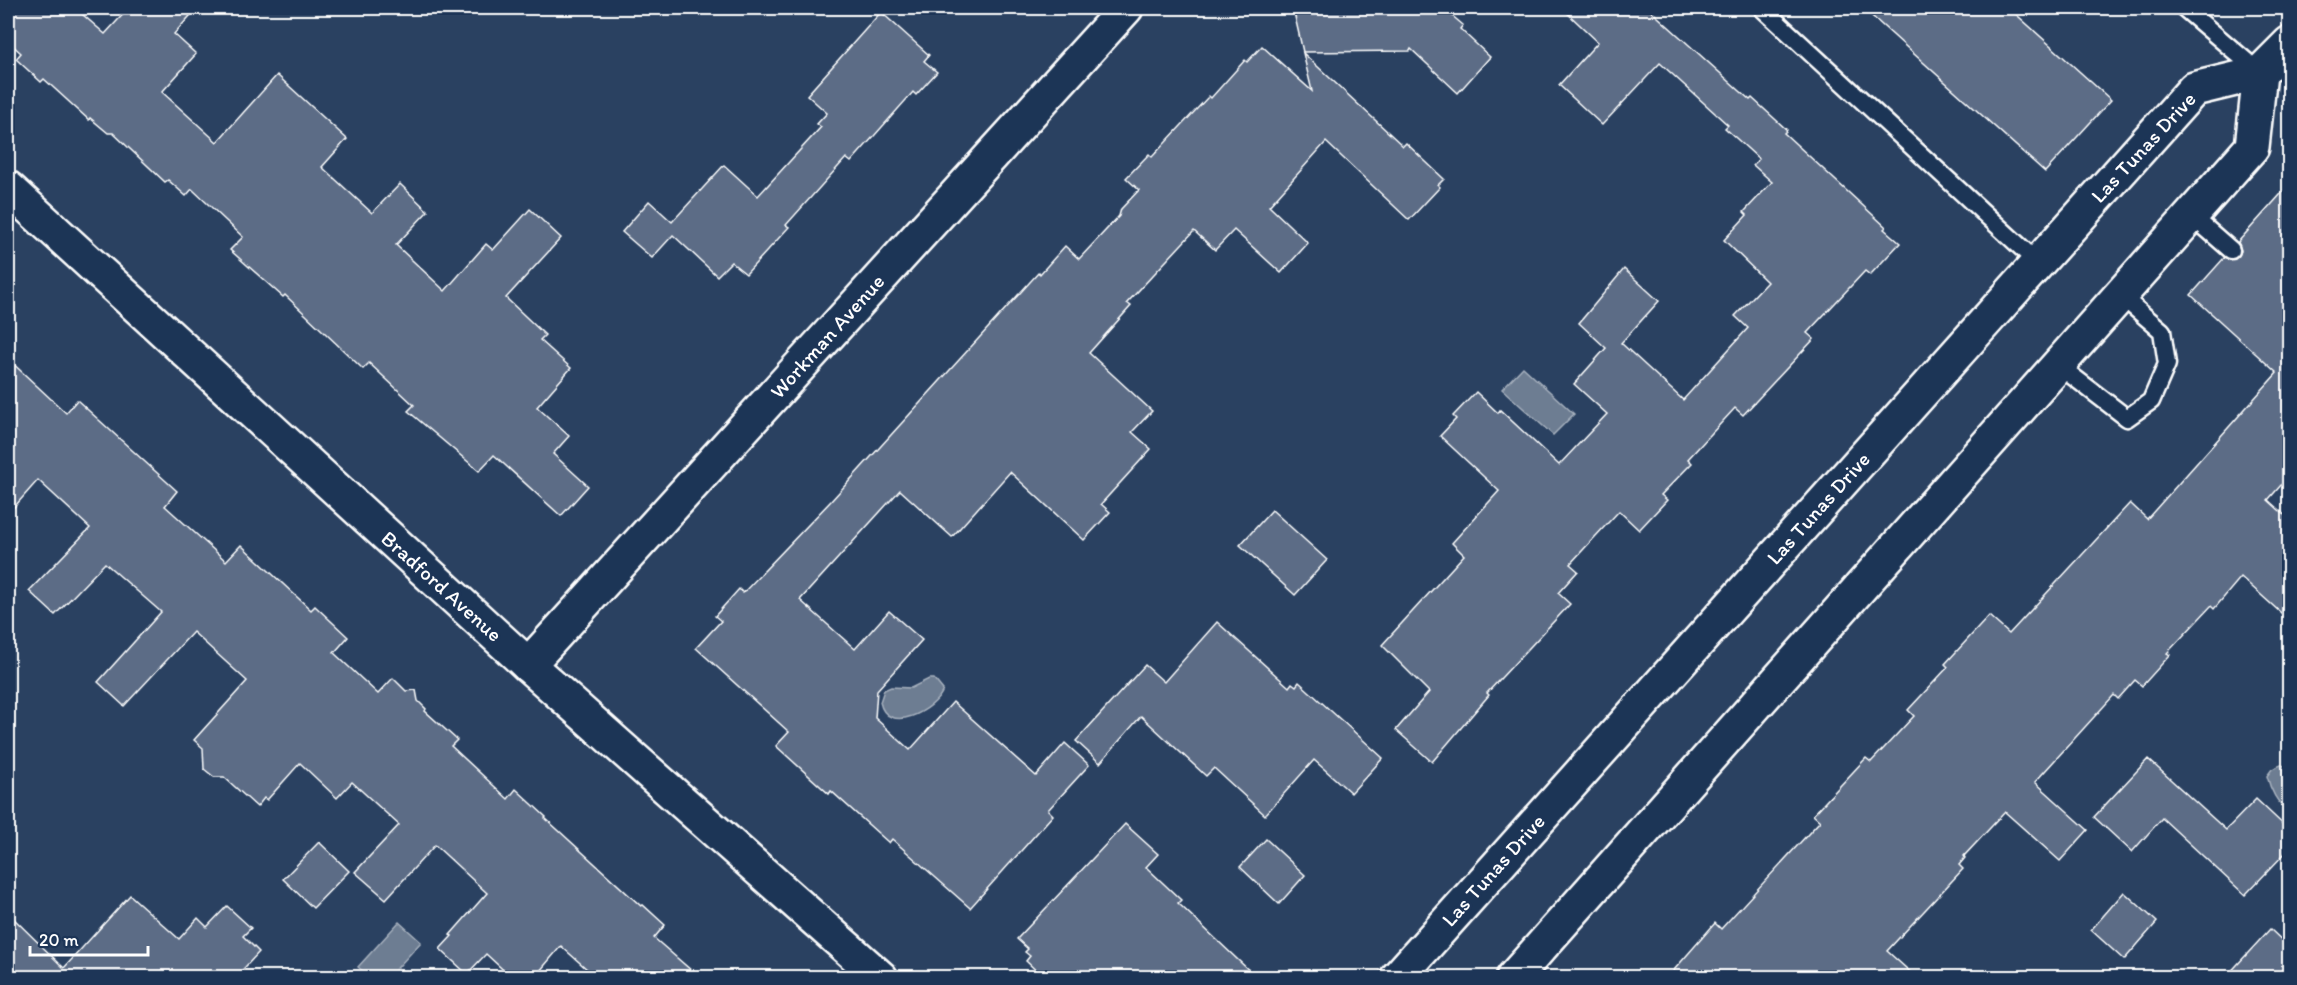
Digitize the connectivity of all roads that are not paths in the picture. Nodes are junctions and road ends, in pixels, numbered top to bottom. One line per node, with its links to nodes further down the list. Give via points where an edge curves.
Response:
1 (1126, 8): 11 (main road, Workman Avenue)
2 (1762, 8): 8 (lane)
3 (2184, 8): 4 (lane)
4 (2280, 57): 6 (main road, via 2252,147); 8 (main road, Las Tunas Drive, via 2194,89)
5 (8, 188): 11 (main road, Bradford Avenue)
6 (2191, 215): 7 (lane); 9 (main road)
7 (2231, 250)
8 (2038, 262): 13 (main road, Las Tunas Drive)
9 (2120, 295): 10 (main road); 10 (lane, via 2162,331 2166,364 2151,401 2127,418)
10 (2058, 365): 14 (main road)
11 (528, 665): 12 (main road, Bradford Avenue)
12 (880, 978)
13 (1396, 978)
14 (1513, 978)

